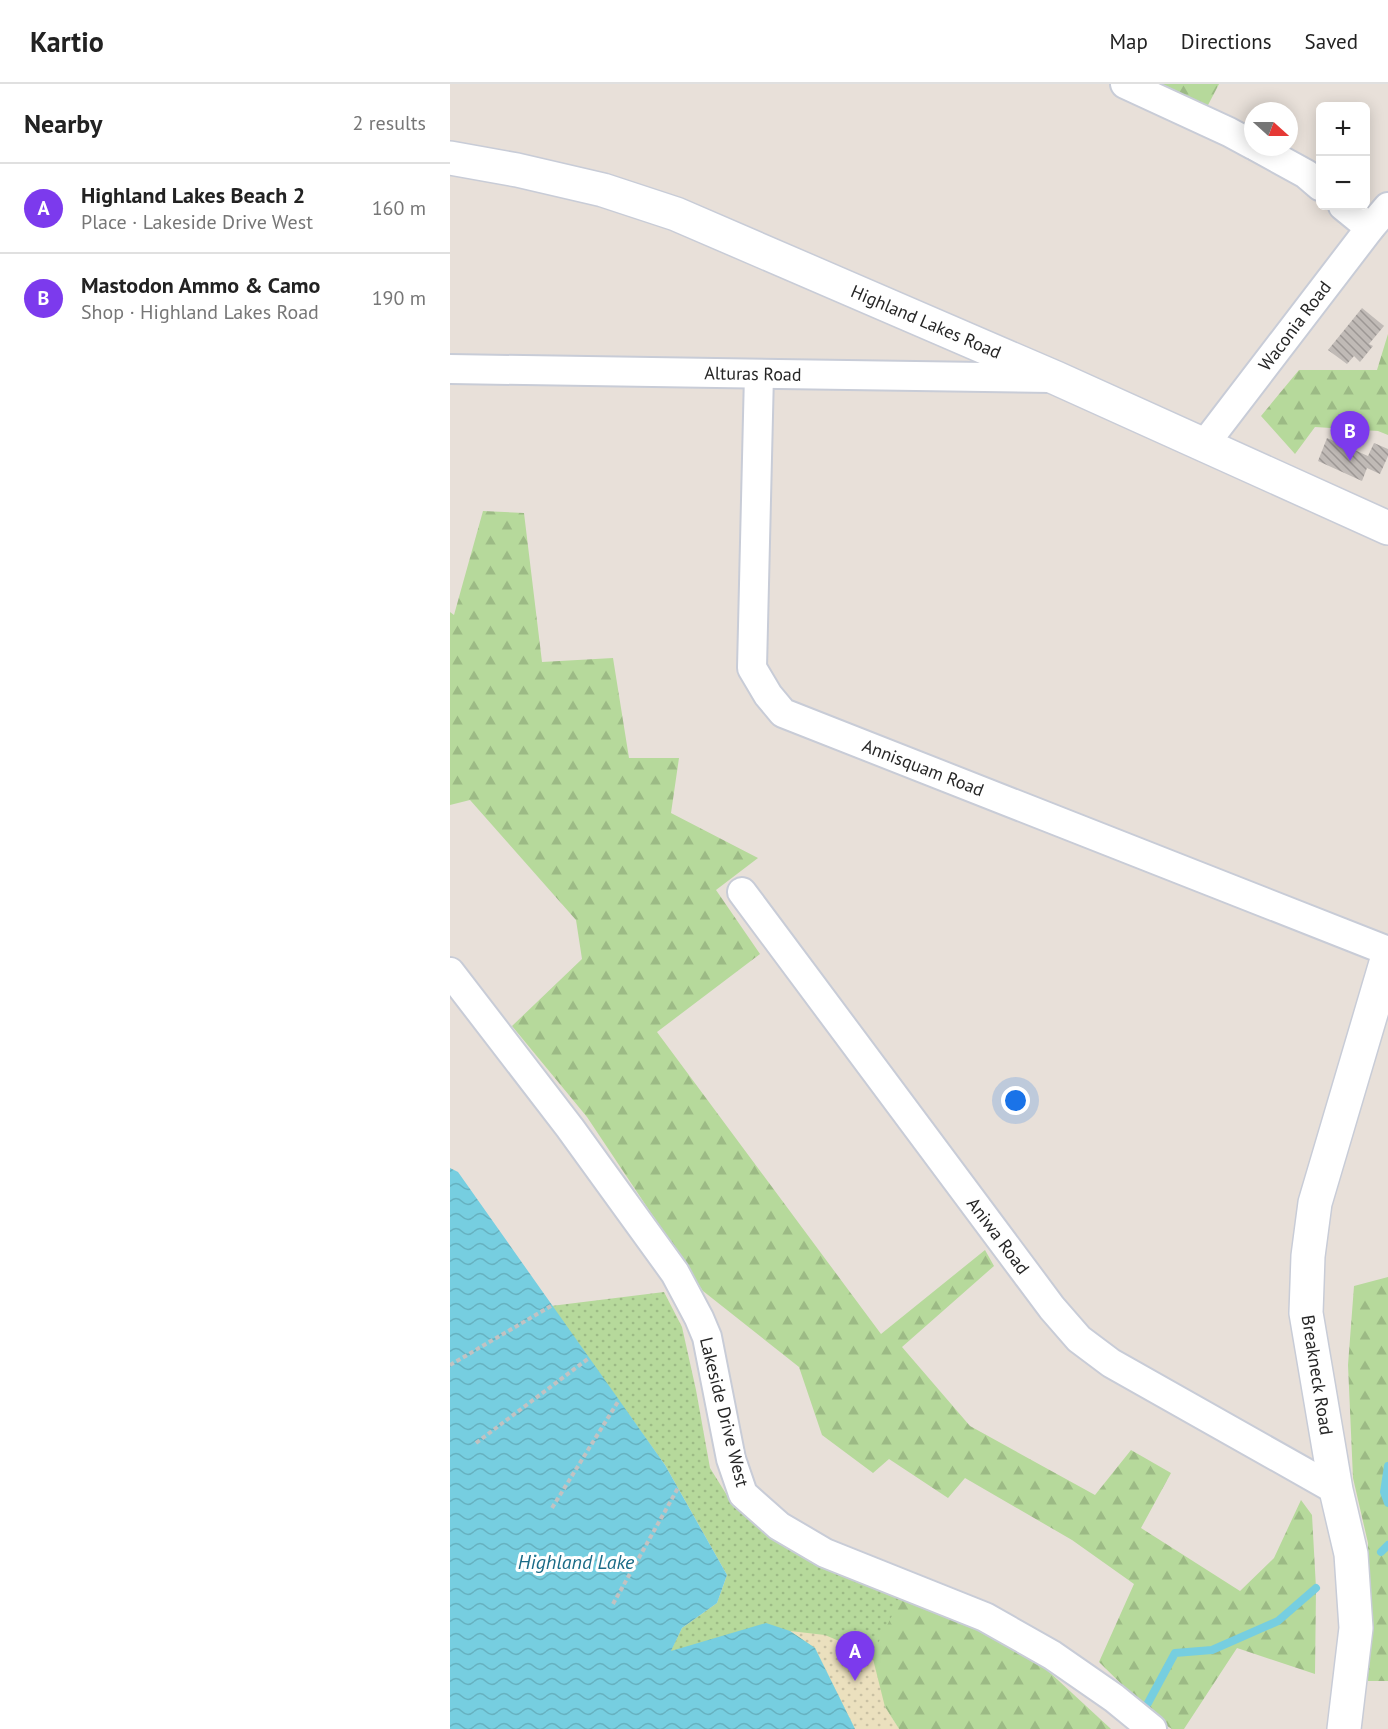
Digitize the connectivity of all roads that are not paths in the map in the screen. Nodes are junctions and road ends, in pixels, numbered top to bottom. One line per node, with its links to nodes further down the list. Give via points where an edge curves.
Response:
1 (1125, 84): 2 (street)
2 (1244, 140)
3 (1273, 156): 5 (street)
4 (450, 158): 10 (street, Highland Lakes Road, via 603,190 676,214)
5 (1316, 183)
6 (1355, 210): 7 (street)
7 (1379, 218): 11 (street, Waconia Road)
8 (450, 369): 9 (street, Alturas Road)
9 (759, 374): 10 (street, Alturas Road); 14 (street, Annisquam Road, via 752,668 783,713)
10 (1056, 378): 11 (street, Highland Lakes Road)
11 (1204, 445): 12 (street, Highland Lakes Road)
12 (1388, 528)
13 (742, 892): 17 (street, Aniwa Road, via 1079,1339 1111,1363)
14 (1388, 951)
15 (1388, 956): 17 (street, Breakneck Road, via 1315,1203 1308,1256 1306,1313)
16 (450, 972): 18 (street, Lakeside Drive West, via 675,1273 707,1337 743,1494 779,1526 825,1553 995,1622 1053,1655)
17 (1336, 1491): 19 (street, Breakneck Road, via 1351,1554 1356,1628)
18 (1152, 1729)
19 (1344, 1729)

